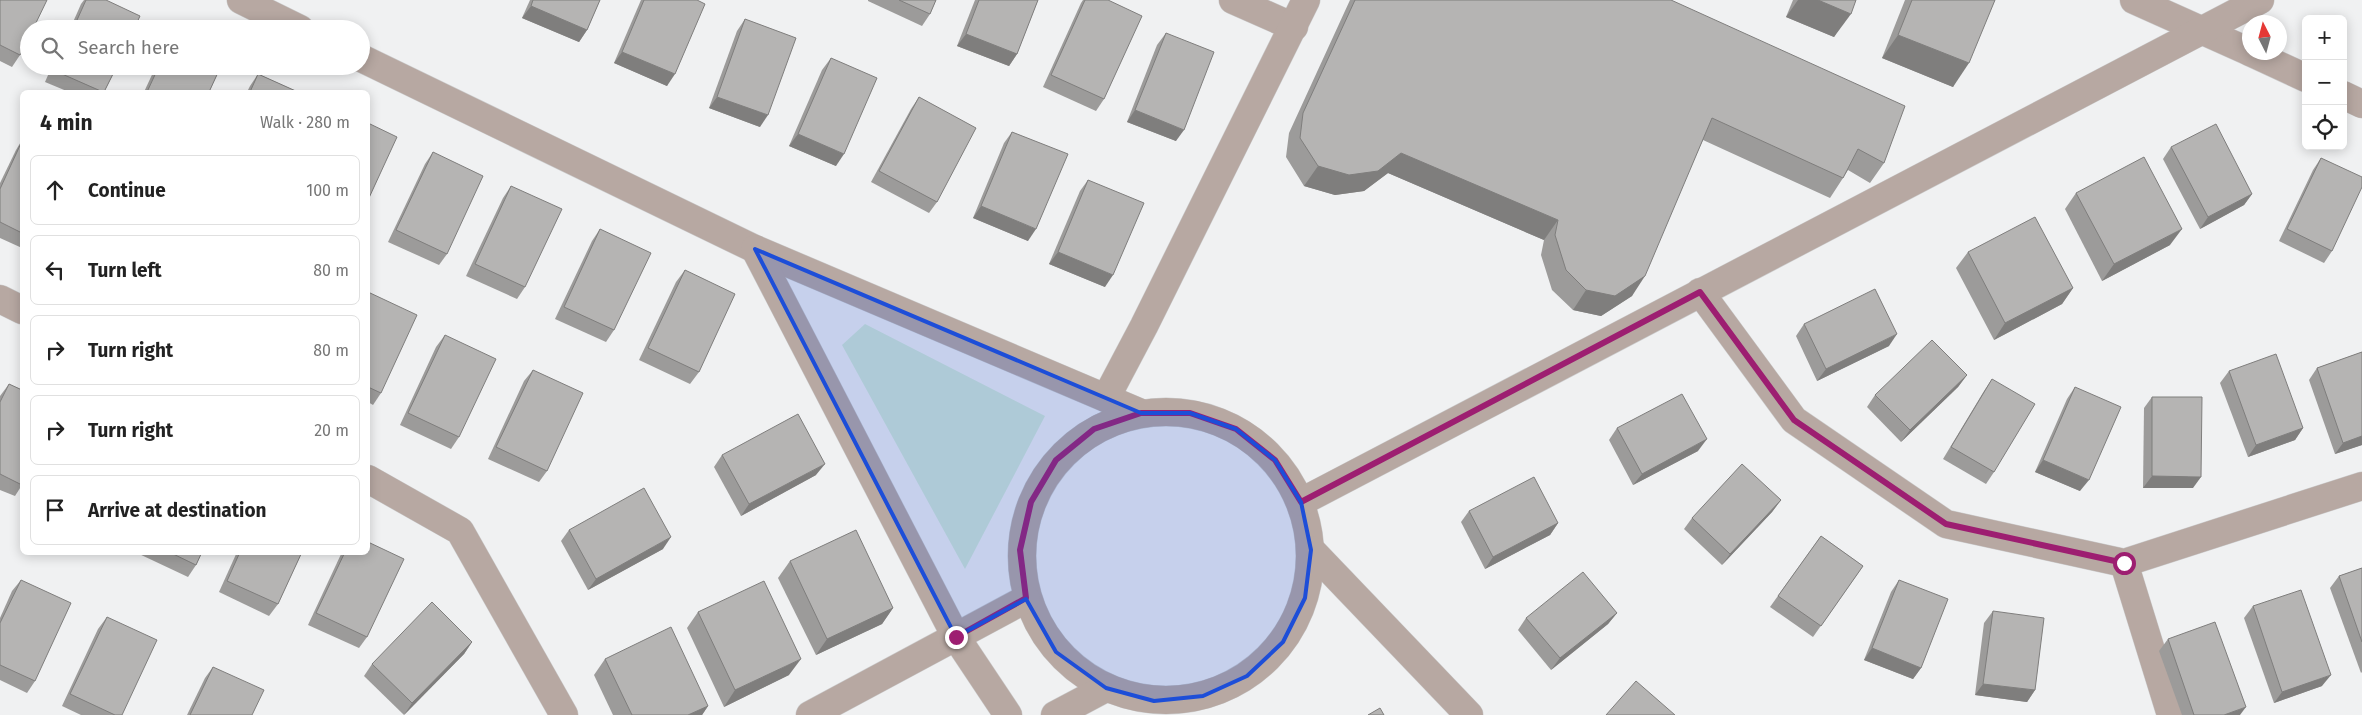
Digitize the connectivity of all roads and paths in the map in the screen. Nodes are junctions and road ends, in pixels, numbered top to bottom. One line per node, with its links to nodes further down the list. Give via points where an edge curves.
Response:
1 (241, 0): 6 (street)
2 (1233, 0): 7 (street)
3 (1306, 0): 7 (street)
4 (2134, 0): 8 (street)
5 (2260, 0): 8 (street)
6 (282, 20)
7 (1294, 27): 19 (street)
8 (2202, 31): 9 (street); 16 (street)
9 (2242, 48)
10 (2267, 60): 12 (street)
11 (370, 62): 15 (street)
12 (2302, 76)
13 (2347, 97): 14 (street)
14 (2362, 104)
15 (755, 249): 19 (street); 27 (street)
16 (1700, 292): 23 (street); 25 (street, via 1794,420 1946,524)
17 (0, 299): 18 (street)
18 (20, 309)
19 (1106, 398): 20 (street)
20 (1141, 413): 23 (street, via 1190,413 1236,429 1275,460); 26 (street, via 1094,429 1056,460 1031,502 1020,550)
21 (370, 481): 29 (street, via 460,531)
22 (2362, 486): 25 (street)
23 (1301, 502): 24 (street)
24 (1311, 550): 28 (street, via 1305,598 1283,642 1248,676 1203,696 1154,701); 33 (street)
25 (2124, 563): 34 (street)
26 (1026, 598): 27 (street); 28 (street, via 1056,652)
27 (956, 637): 30 (street); 31 (street)
28 (1106, 688): 32 (street)
29 (564, 715)
30 (810, 715)
31 (1008, 715)
32 (1055, 715)
33 (1469, 715)
34 (2171, 715)

